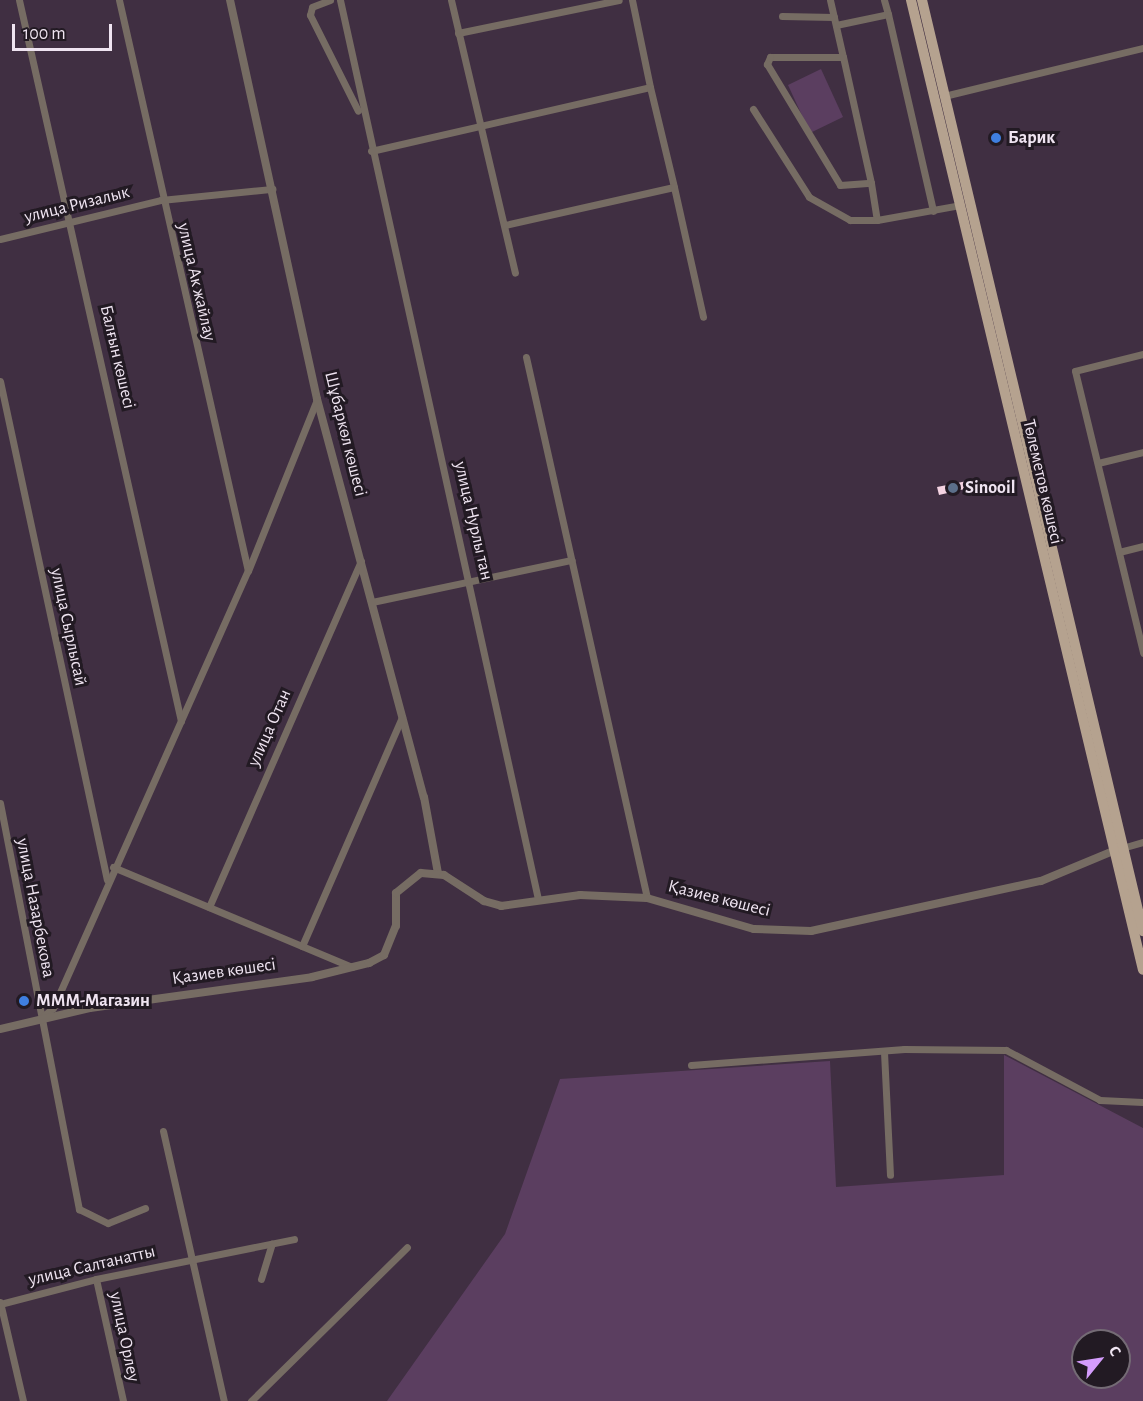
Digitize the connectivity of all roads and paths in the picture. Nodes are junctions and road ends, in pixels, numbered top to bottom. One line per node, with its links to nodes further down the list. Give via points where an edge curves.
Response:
1 (19, 0): 33 (street, Балғын көшесі)
2 (119, 0): 29 (street, улица Ак жайлау)
3 (230, 0): 28 (street, Шұбаркөл көшесі)
4 (330, 0): 22 (street, via 312,7 310,15)
5 (340, 0): 22 (street)
6 (451, 0): 16 (street)
7 (619, 0): 16 (street)
8 (632, 0): 19 (street)
9 (830, 0): 15 (street)
10 (885, 0): 13 (street)
11 (911, 0): 25 (main road, Төлеметов көшесі)
12 (922, 0): 20 (main road, Төлеметов көшесі)
13 (888, 14): 15 (street); 31 (street)
14 (782, 16): 15 (street)
15 (835, 21): 18 (street)
16 (458, 33): 23 (street)
17 (1143, 48): 20 (street)
18 (843, 57): 26 (street); 26 (street, via 776,54 767,64 840,185)
19 (650, 87): 23 (street); 27 (street)
20 (944, 96): 25 (main road, Төлеметов көшесі)
21 (753, 109): 32 (street, via 809,198 850,220)
22 (363, 120): 24 (street, улица Нурлы тан)
23 (483, 128): 24 (street); 34 (street)
24 (371, 151): 49 (street, улица Нурлы тан)
25 (959, 182): 30 (main road, Төлеметов көшесі); 57 (main road, Төлеметов көшесі)
26 (871, 183): 32 (street)
27 (675, 187): 34 (street); 37 (street)
28 (272, 189): 29 (street, улица Ризалык); 41 (street, Шұбаркөл көшесі)
29 (161, 200): 33 (street, улица Ризалык); 48 (street, улица Ак жайлау)
30 (960, 205): 31 (street); 57 (main road, Төлеметов көшесі)
31 (933, 211): 32 (street)
32 (877, 220)
33 (72, 224): 35 (street, улица Ризалык); 54 (street, Балғын көшесі)
34 (505, 225): 36 (street)
35 (0, 239)
36 (515, 273)
37 (703, 317)
38 (1143, 354): 43 (street, via 1075,371)
39 (526, 357): 46 (street)
40 (0, 381): 60 (street, улица Сырлысай)
41 (317, 399): 47 (street, Шұбаркөл көшесі); 48 (street)
42 (1143, 452): 43 (street)
43 (1098, 463): 45 (street)
44 (1143, 546): 45 (street)
45 (1119, 552): 51 (street)
46 (572, 560): 49 (street); 61 (street)
47 (361, 561): 50 (street, Шұбаркөл көшесі); 63 (street, улица Отан)
48 (248, 571): 54 (street)
49 (473, 583): 50 (street); 62 (street, улица Нурлы тан)
50 (372, 602): 53 (street, Шұбаркөл көшесі)
51 (1141, 637): 52 (street)
52 (1143, 652)
53 (402, 717): 59 (street, Шұбаркөл көшесі); 65 (street)
54 (181, 721): 58 (street)
55 (0, 803): 68 (street, улица Назарбекова)
56 (1143, 842): 57 (street)
57 (1119, 849): 61 (street, Қазиев көшесі, via 1085,867 1041,881 811,931 754,929); 64 (main road, Төлеметов көшесі); 67 (main road, Төлеметов көшесі)
58 (113, 867): 60 (street); 63 (street)
59 (438, 873): 62 (street, Қазиев көшесі, via 501,906); 66 (street, Қазиев көшесі, via 406,880 396,893 396,926 384,955)
60 (107, 880): 68 (street, via 53,1008)
61 (647, 898): 62 (street, Қазиев көшесі)
62 (538, 899)
63 (208, 907): 65 (street)
64 (1143, 931)
65 (302, 946): 66 (street)
66 (354, 968): 68 (street, Қазиев көшесі)
67 (1143, 970)
68 (41, 1018): 69 (street, Қазиев көшесі); 75 (street, улица Назарбекова, via 79,1209 108,1222)
69 (0, 1029)
70 (884, 1052): 71 (street); 72 (street, via 1006,1050 1100,1100); 74 (street)
71 (691, 1065)
72 (1143, 1102)
73 (163, 1131): 79 (street)
74 (890, 1175)
75 (145, 1208)
76 (294, 1239): 77 (street, улица Салтанатты)
77 (272, 1244): 79 (street, улица Салтанатты); 81 (street)
78 (407, 1247): 86 (street)
79 (192, 1259): 80 (street, улица Салтанатты); 85 (street)
80 (96, 1279): 82 (street, улица Салтанатты); 84 (street, улица Орлеу)
81 (261, 1279)
82 (0, 1304): 83 (street)
83 (23, 1401)
84 (123, 1401)
85 (224, 1401)
86 (251, 1401)

